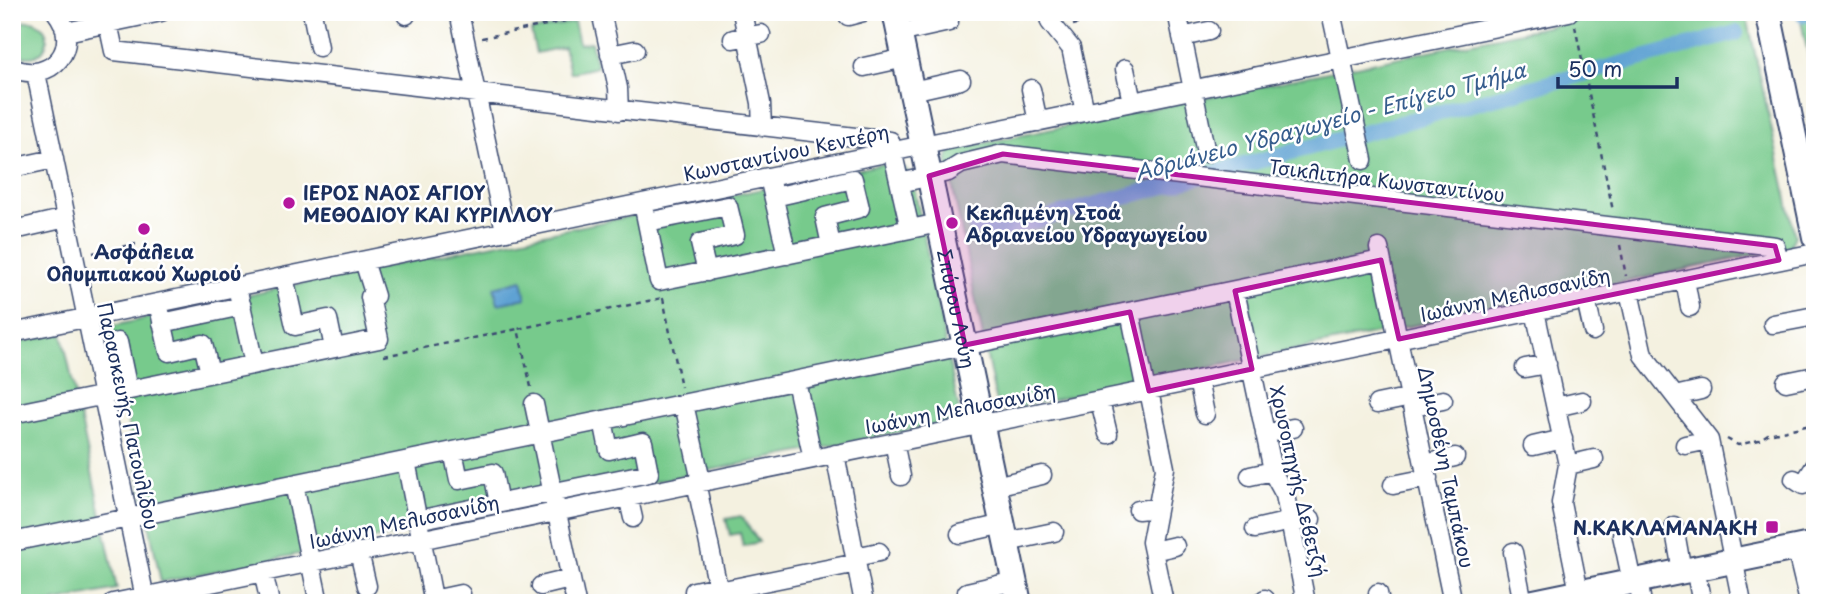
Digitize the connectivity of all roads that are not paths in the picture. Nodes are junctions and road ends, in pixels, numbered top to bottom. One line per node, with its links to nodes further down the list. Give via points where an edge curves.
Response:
1 (56, 12): 19 (street)
2 (160, 12): 16 (street)
3 (312, 12): 21 (street)
4 (459, 12): 34 (street)
5 (742, 12): 39 (street)
6 (1177, 12): 20 (street)
7 (1331, 12): 25 (street)
8 (1474, 12): 18 (street)
9 (1768, 12): 57 (street)
10 (601, 13): 23 (street)
11 (1528, 16): 12 (street, Κωνσταντίνου Κεντέρη); 18 (street, Κωνσταντίνου Κεντέρη)
12 (1572, 18)
13 (1052, 20): 37 (street, via 1071,48)
14 (897, 22): 15 (street); 24 (street, Σπύρου Λούη)
15 (949, 22)
16 (108, 23): 19 (street); 34 (street, via 114,51)
17 (1209, 31): 20 (street)
18 (1478, 31): 25 (street, Κωνσταντίνου Κεντέρη)
19 (66, 32): 29 (street, via 60,59)
20 (1182, 37): 32 (street)
21 (319, 47)
22 (635, 50): 23 (street)
23 (610, 55): 36 (street)
24 (905, 58): 26 (street); 33 (street, Σπύρου Λούη)
25 (1341, 60): 32 (street, Κωνσταντίνου Κεντέρη); 44 (street)
26 (864, 67)
27 (12, 68): 29 (street)
28 (1125, 69): 35 (street)
29 (36, 73): 43 (street, Παρασκευής Πατουλίδου)
30 (961, 80): 33 (street)
31 (1031, 89): 38 (street)
32 (1193, 90): 35 (street, Κωνσταντίνου Κεντέρη); 42 (street)
33 (912, 91): 40 (street, Σπύρου Λούη)
34 (476, 93): 36 (street); 56 (street)
35 (1132, 102): 37 (street, Κωνσταντίνου Κεντέρη)
36 (619, 110): 39 (street)
37 (1085, 112): 38 (street, Κωνσταντίνου Κεντέρη)
38 (1038, 122): 40 (street, Κωνσταντίνου Κεντέρη)
39 (762, 127): 41 (street, via 890,141)
40 (923, 145): 41 (street, Κωνσταντίνου Κεντέρη); 46 (street, Σπύρου Λούη)
41 (893, 152): 47 (street, Κωνσταντίνου Κεντέρη); 48 (street)
42 (1206, 153)
43 (54, 159): 45 (street); 51 (street, Παρασκευής Πατουλίδου)
44 (1363, 160)
45 (12, 168)
46 (929, 176): 48 (street, Τσικλιτήρα Κωνσταντίνου); 53 (street, Σπύρου Λούη); 61 (street, Τσικλιτήρα Κωνσταντίνου, via 1003,154 1776,246)
47 (769, 177): 49 (street); 50 (street, Κωνσταντίνου Κεντέρη)
48 (900, 183): 55 (street)
49 (774, 197): 58 (street, via 853,179 860,208 825,217); 60 (street)
50 (643, 203): 52 (street); 56 (street, Κωνσταντίνου Κεντέρη)
51 (66, 218): 54 (street); 76 (street, Παρασκευής Πατουλίδου)
52 (647, 222): 63 (street, via 661,290); 63 (street, via 728,206 735,235 700,243)
53 (939, 222): 55 (street); 83 (street, Σπύρου Λούη)
54 (23, 228)
55 (910, 229): 58 (street)
56 (505, 231): 62 (street, Κωνσταντίνου Κεντέρη)
57 (1815, 237)
58 (831, 245): 60 (street)
59 (1815, 253): 61 (street, Ιωάννη Μελισσανίδη)
60 (787, 255): 63 (street)
61 (1779, 260): 65 (street, Ιωάννη Μελισσανίδη)
62 (364, 261): 64 (street, Κωνσταντίνου Κεντέρη); 84 (street, via 371,275 375,296 370,297 379,339)
63 (706, 272)
64 (284, 277): 66 (street, Κωνσταντίνου Κεντέρη); 84 (street, via 295,326 328,319)
65 (1685, 280): 68 (street, Ιωάννη Μελισσανίδη); 72 (street)
66 (238, 287): 70 (street, Κωνσταντίνου Κεντέρη); 71 (street)
67 (1235, 291): 74 (street); 81 (street, Δημοσθένη Ταμπάκου, via 1380,254); 88 (street, Χρυσοπηγής Δεβετζή)
68 (1629, 292): 69 (street, Ιωάννη Μελισσανίδη); 98 (street, via 1643,355)
69 (1586, 300): 73 (street, Ιωάννη Μελισσανίδη); 79 (street)
70 (158, 303): 76 (street, Κωνσταντίνου Κεντέρη); 77 (street)
71 (242, 306): 77 (street); 85 (street)
72 (1690, 307)
73 (1535, 311): 81 (street, Ιωάννη Μελισσανίδη); 86 (street)
74 (1130, 312): 83 (street); 96 (street)
75 (1815, 316): 78 (street)
76 (87, 318): 80 (street, Κωνσταντίνου Κεντέρη); 97 (street, Παρασκευής Πατουλίδου)
77 (162, 323): 89 (street, via 169,352 203,344)
78 (1773, 324)
79 (1593, 331)
80 (12, 333)
81 (1399, 339): 88 (street, Ιωάννη Μελισσανίδη); 101 (street, Δημοσθένη Ταμπάκου)
82 (118, 342): 94 (street)
83 (965, 345): 92 (street); 110 (street, Σπύρου Λούη)
84 (334, 348): 85 (street)
85 (254, 364): 89 (street)
86 (1546, 364): 87 (street); 106 (street)
87 (1525, 368)
88 (1252, 369): 91 (street, Ιωάννη Μελισσανίδη); 114 (street, Χρυσοπηγής Δεβετζή)
89 (210, 373): 94 (street)
90 (1815, 376): 93 (street)
91 (1198, 380): 96 (street, Ιωάννη Μελισσανίδη); 108 (street)
92 (796, 381): 104 (street); 124 (street)
93 (1786, 382)
94 (128, 390): 97 (street)
95 (1701, 390): 98 (street)
96 (1148, 391): 100 (street, Ιωάννη Μελισσανίδη); 141 (street, via 1165,468)
97 (103, 395): 107 (street); 144 (street, Παρασκευής Πατουλίδου)
98 (1675, 396): 115 (street)
99 (1443, 400): 101 (street)
100 (1100, 401): 110 (street, Ιωάννη Μελισσανίδη); 113 (street)
101 (1412, 401): 105 (street); 129 (street, Δημοσθένη Ταμπάκου)
102 (1582, 401): 106 (street)
103 (534, 404): 112 (street)
104 (684, 404): 109 (street); 134 (street)
105 (1377, 404)
106 (1556, 407): 116 (street)
107 (12, 414)
108 (1205, 414)
109 (603, 420): 112 (street); 138 (street, via 610,450 643,442 649,472)
110 (982, 425): 117 (street, Ιωάννη Μελισσανίδη); 137 (street, Σπύρου Λούη)
111 (1293, 428): 114 (street)
112 (541, 433): 120 (street); 138 (street)
113 (1108, 434)
114 (1265, 434): 128 (street, Χρυσοπηγής Δεβετζή)
115 (1707, 436): 118 (street); 164 (street)
116 (1563, 439): 119 (street); 126 (street)
117 (894, 442): 121 (street, Ιωάννη Μελισσανίδη); 132 (street)
118 (1685, 445)
119 (1533, 446)
120 (453, 451): 125 (street); 140 (street, via 459,480 493,473)
121 (835, 454): 124 (street, Ιωάννη Μελισσανίδη); 163 (street)
122 (1455, 457): 129 (street)
123 (1594, 458): 126 (street)
124 (813, 459): 134 (street, Ιωάννη Μελισσανίδη)
125 (406, 461): 135 (street); 147 (street)
126 (1568, 465): 177 (street, via 1561,503)
127 (1815, 466): 133 (street, via 1803,485)
128 (1273, 471): 131 (street); 148 (street, Χρυσοπηγής Δεβετζή, via 1285,495)
129 (1426, 471): 136 (street); 189 (street, Δημοσθένη Ταμπάκου)
130 (1042, 475): 137 (street)
131 (1250, 475)
132 (901, 477)
133 (1794, 479)
134 (698, 481): 139 (street, Ιωάννη Μελισσανίδη); 175 (street)
135 (294, 484): 144 (street); 165 (street)
136 (1393, 485)
137 (995, 486): 152 (street, Σπύρου Λούη)
138 (553, 492): 140 (street); 143 (street)
139 (628, 496): 143 (street, Ιωάννη Μελισσανίδη); 145 (street)
140 (499, 503): 147 (street)
141 (1157, 508): 142 (street); 159 (street)
142 (1138, 510)
143 (556, 511): 155 (street, Ιωάννη Μελισσανίδη); 168 (street)
144 (128, 518): 156 (street); 178 (street, Παρασκευής Πατουλίδου)
145 (633, 518)
146 (1311, 519): 148 (street)
147 (417, 520): 155 (street)
148 (1290, 522): 150 (street); 188 (street, Χρυσοπηγής Δεβετζή)
149 (1674, 526): 166 (street)
150 (1255, 529)
151 (1054, 532): 152 (street)
152 (1005, 533): 153 (street); 174 (street, Σπύρου Λούη)
153 (960, 534)
154 (1622, 535): 171 (street)
155 (421, 539): 160 (street, Ιωάννη Μελισσανίδη); 179 (street)
156 (12, 542)
157 (1175, 546): 159 (street)
158 (1806, 546): 164 (street); 181 (street)
159 (1153, 551): 187 (street)
160 (359, 552): 165 (street, Ιωάννη Μελισσανίδη); 169 (street)
161 (879, 552): 163 (street)
162 (1513, 552): 180 (street)
163 (856, 560): 175 (street, via 789,584); 186 (street)
164 (1733, 561): 166 (street); 191 (street)
165 (310, 562): 167 (street, Ιωάννη Μελισσανίδη); 184 (street)
166 (1689, 570): 171 (street); 190 (street)
167 (263, 572): 178 (street, Ιωάννη Μελισσανίδη); 183 (street)
168 (570, 579): 170 (street); 185 (street)
169 (367, 586)
170 (541, 586)
171 (1637, 588): 177 (street)
172 (694, 591): 175 (street)
173 (967, 592): 174 (street)
174 (1017, 592)
175 (719, 593)
176 (461, 594): 179 (street)
177 (1580, 598): 180 (street)
178 (145, 599): 182 (street, Ιωάννη Μελισσανίδη)
179 (433, 602)
180 (1531, 602)
181 (1809, 602)
182 (114, 603)
183 (270, 603)
184 (319, 603)
185 (576, 603)
186 (864, 603)
187 (1164, 603)
188 (1306, 603)
189 (1454, 603)
190 (1702, 603)
191 (1742, 603)

